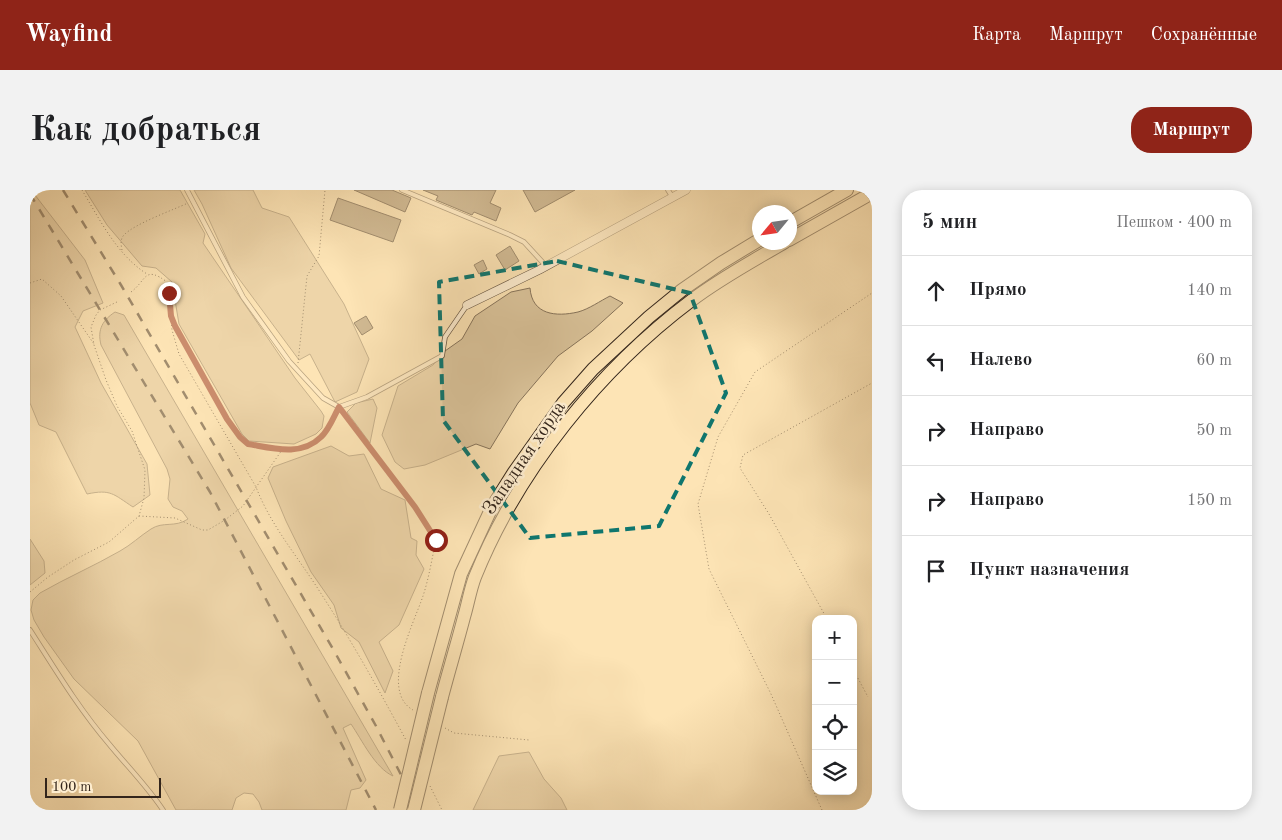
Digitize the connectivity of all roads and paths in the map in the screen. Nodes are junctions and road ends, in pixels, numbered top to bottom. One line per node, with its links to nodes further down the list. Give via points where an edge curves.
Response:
1 (82, 190): 15 (path)
2 (187, 190): 10 (lane)
3 (324, 190): 25 (path, via 319,256 307,276)
4 (402, 190): 16 (lane, via 524,242)
5 (668, 190): 9 (lane)
6 (686, 190): 9 (street)
7 (847, 190): 11 (highway)
8 (872, 193): 12 (highway)
9 (673, 198): 16 (street)
10 (194, 200): 15 (path, via 125,234 121,245); 25 (lane, via 243,297)
11 (797, 219)
12 (797, 236)
13 (752, 245): 42 (highway, Западная хорда, bridge, via 682,290 593,369 563,403 492,507 461,574)
14 (771, 250): 43 (highway, Западная хорда, bridge, via 692,300 603,379 575,411 505,512 475,578)
15 (123, 253): 17 (path)
16 (546, 266): 22 (street)
17 (148, 274): 19 (path); 23 (path, via 159,276 166,282)
18 (30, 283): 24 (path, via 42,279 61,296)
19 (131, 292)
20 (872, 293): 45 (path, via 755,372 718,437 698,504 709,569 771,694)
21 (119, 301): 24 (path, via 96,315 91,327)
22 (467, 305): 27 (lane, via 445,338 442,356 367,397)
23 (171, 316): 28 (path, via 240,437 248,444); 29 (path, via 179,354)
24 (94, 345): 30 (path, via 116,406 132,431 145,470 144,498)
25 (298, 371): 27 (lane, via 323,398)
26 (872, 383): 32 (path, via 743,455 740,468)
27 (339, 407): 28 (path, via 322,437 295,450); 36 (path, via 436,540 424,594 398,668 399,694)
28 (283, 449): 29 (path)
29 (256, 487): 30 (path, via 243,506 208,530 176,518); 39 (path, via 279,530 384,697)
30 (139, 516): 31 (path, via 109,542 74,560)
31 (30, 592)
32 (825, 615)
33 (30, 630): 41 (lane, via 108,744)
34 (857, 676): 35 (path)
35 (868, 697)
36 (417, 712)
37 (440, 724): 38 (path, via 454,733)
38 (529, 740)
39 (409, 746)
40 (427, 780): 44 (path)
41 (163, 810)
42 (400, 810)
43 (414, 810)
44 (442, 810)
45 (822, 810)

